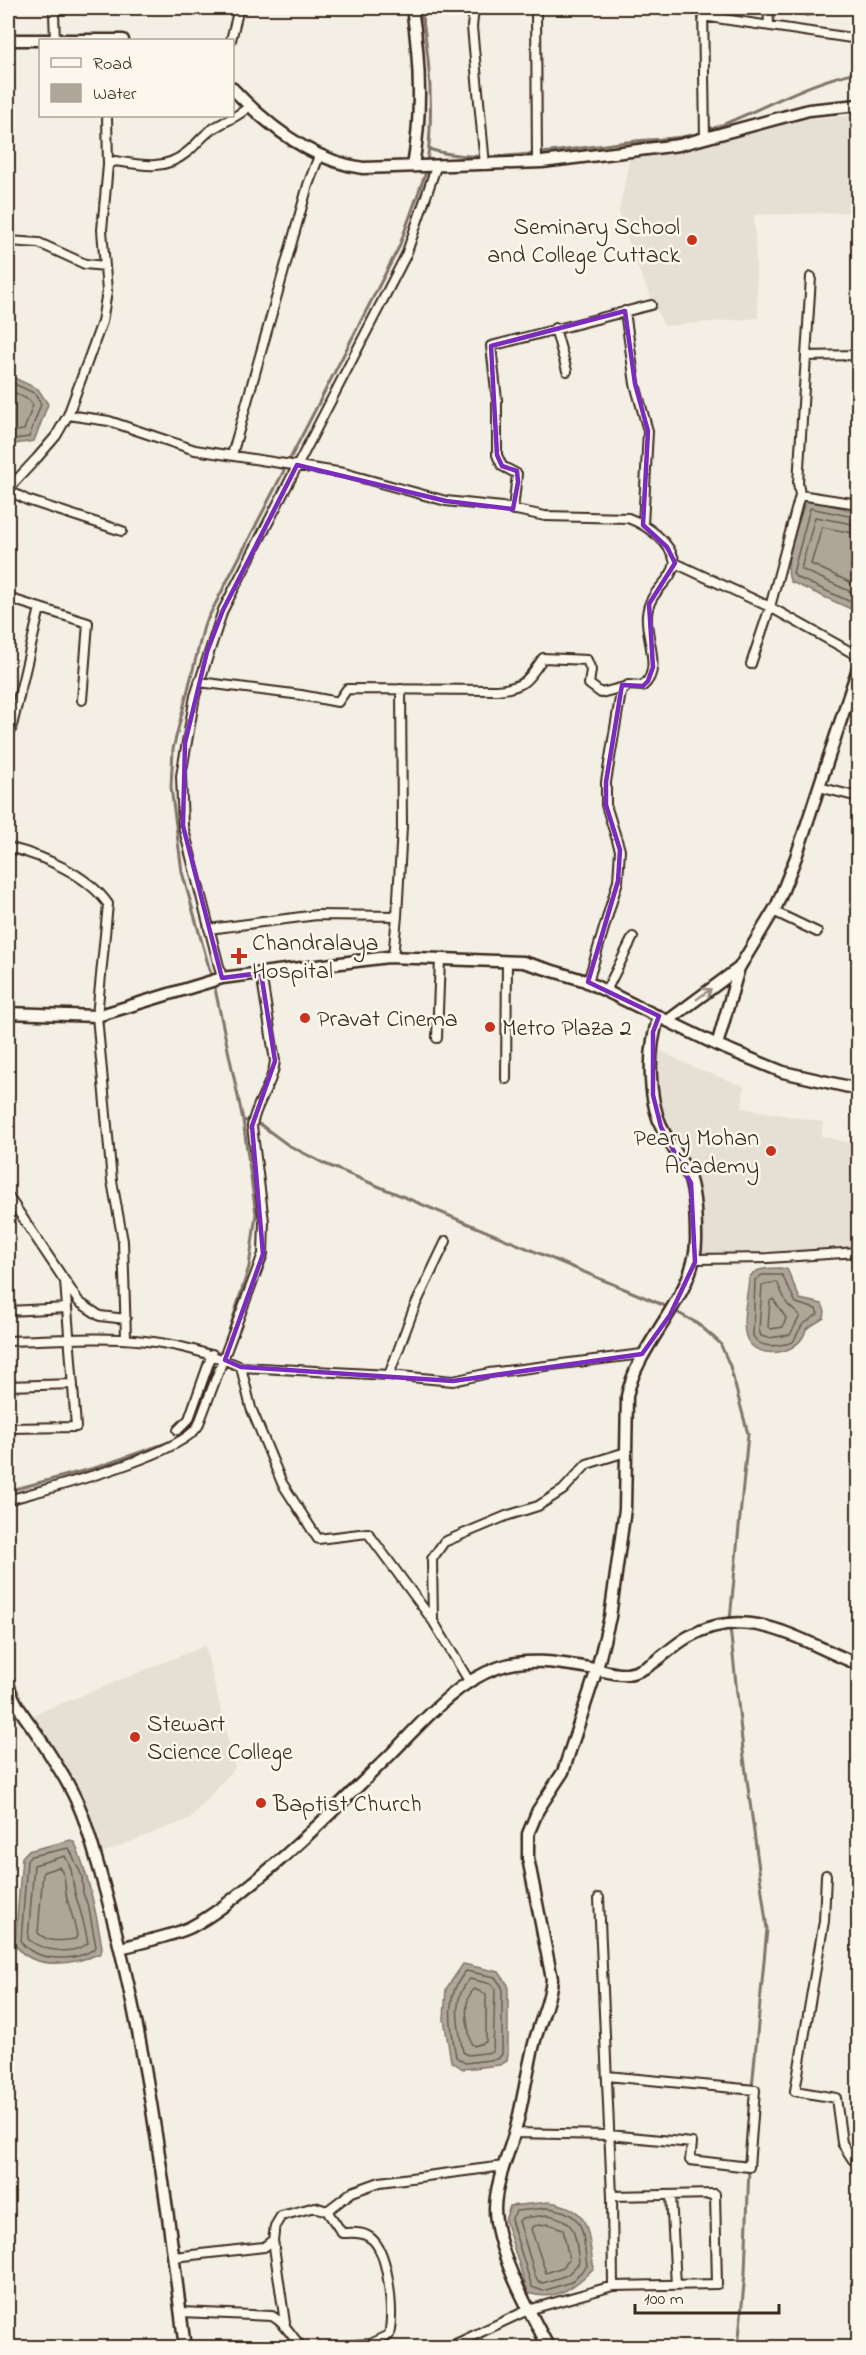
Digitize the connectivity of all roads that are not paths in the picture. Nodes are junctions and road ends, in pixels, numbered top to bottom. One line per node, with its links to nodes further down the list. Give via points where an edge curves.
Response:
1 (238, 8): 10 (street)
2 (412, 8): 23 (street, via 419,70)
3 (474, 8): 22 (street, via 472,27)
4 (536, 8): 20 (street)
5 (768, 8): 8 (street)
6 (703, 12): 8 (street); 18 (street)
7 (54, 13): 9 (street)
8 (769, 24): 11 (street)
9 (55, 39)
10 (231, 39)
11 (858, 39)
12 (8, 40): 13 (street)
13 (39, 40)
14 (234, 90): 16 (street)
15 (858, 105): 18 (street, via 809,110)
16 (249, 106): 19 (street); 21 (street, via 242,114 212,128 170,164 155,167 115,161)
17 (107, 117): 21 (street)
18 (705, 138): 20 (street, via 680,145)
19 (319, 156): 23 (street, via 340,165 363,168); 35 (street)
20 (537, 162): 22 (street)
21 (108, 165): 26 (street, via 102,230)
22 (485, 165): 24 (street)
23 (414, 166): 24 (street)
24 (434, 167): 36 (street, via 406,255)
25 (8, 242): 26 (street, via 39,243 86,264)
26 (105, 266): 34 (street, via 107,291 102,322)
27 (811, 277): 32 (street)
28 (651, 305): 29 (street)
29 (625, 311): 30 (street); 41 (street, via 635,384 648,431)
30 (555, 328): 33 (street); 40 (street, via 495,343 490,350 497,400 499,464 517,474)
31 (858, 355): 32 (street)
32 (806, 356): 38 (street)
33 (567, 371)
34 (69, 415): 35 (street, via 109,420 172,443); 37 (street, via 38,458)
35 (232, 455): 36 (street)
36 (295, 465): 40 (street, via 344,473 446,501); 50 (street, via 223,610)
37 (8, 490): 42 (street)
38 (800, 495): 39 (street); 45 (street)
39 (858, 504)
40 (513, 510): 41 (street, via 545,516 628,518)
41 (643, 525): 43 (street, via 667,547)
42 (122, 531)
43 (675, 564): 45 (street); 51 (street, via 649,604 653,667 648,681 643,686)
44 (8, 598): 46 (street)
45 (770, 607): 47 (street); 48 (street)
46 (40, 608): 53 (street, via 88,623); 54 (street)
47 (858, 656)
48 (751, 664)
49 (858, 668): 55 (street)
50 (199, 682): 52 (street, via 338,702 347,689); 60 (street, via 181,776 183,816)
51 (624, 687): 52 (street, via 601,693 589,684 591,670 587,660 543,658 527,682 516,688); 69 (street, via 606,782 606,805 620,850 618,881)
52 (402, 689): 59 (street, via 402,827)
53 (82, 700)
54 (11, 730)
55 (819, 787): 56 (street); 58 (street)
56 (858, 797)
57 (8, 848): 72 (street, via 82,877 108,904)
58 (773, 911): 61 (street); 66 (street)
59 (397, 916): 60 (street, via 317,915); 63 (street)
60 (208, 929): 68 (street)
61 (817, 932)
62 (633, 937): 70 (street)
63 (393, 957): 64 (street); 67 (street)
64 (440, 958): 65 (street); 74 (street)
65 (507, 961): 69 (street, via 523,962); 76 (street)
66 (739, 968): 73 (street, one-way to 66); 75 (street)
67 (261, 973): 68 (street); 91 (street, via 274,1061 274,1072 252,1126 264,1221 263,1254)
68 (218, 979): 72 (street)
69 (588, 982): 70 (street)
70 (606, 991): 73 (street)
71 (8, 1013): 72 (street)
72 (97, 1016): 85 (street, via 112,1180 123,1241)
73 (664, 1018): 75 (street); 81 (street, via 653,1032 653,1095 661,1127 691,1183)
74 (437, 1038)
75 (717, 1045): 77 (street, via 783,1072)
76 (506, 1079)
77 (858, 1089)
78 (8, 1196): 82 (street)
79 (446, 1241): 93 (street, via 414,1308)
80 (858, 1252): 81 (street)
81 (695, 1258): 90 (street, via 670,1315)
82 (65, 1279): 83 (street); 85 (street, via 80,1302 100,1316)
83 (67, 1308): 84 (street); 87 (street)
84 (8, 1311)
85 (126, 1319): 86 (street)
86 (126, 1337): 87 (street); 89 (street)
87 (69, 1339): 88 (street); 94 (street)
88 (8, 1341)
89 (212, 1354): 91 (street); 97 (street, via 189,1419)
90 (642, 1354): 93 (street, via 453,1381); 98 (street, via 627,1396)
91 (225, 1360): 92 (street); 99 (street, via 198,1426 186,1440 111,1470)
92 (241, 1367): 93 (street); 100 (street, via 251,1408 282,1483 318,1539 368,1533)
93 (389, 1375)
94 (73, 1384): 95 (street); 96 (street, via 76,1427)
95 (8, 1386)
96 (8, 1428)
97 (178, 1430)
98 (626, 1452): 100 (street, via 587,1464 564,1490 538,1506 444,1542 432,1559); 102 (street, via 625,1509 610,1617)
99 (8, 1500)
100 (434, 1621): 103 (street)
101 (858, 1664): 102 (street, via 781,1630 737,1622 721,1623 688,1637 651,1664 626,1674)
102 (597, 1669): 103 (street, via 523,1662 497,1667); 110 (street, via 563,1772 528,1833 528,1858 552,1979 551,1998 537,2029)
103 (469, 1681): 108 (street, via 291,1851 231,1901 189,1928)
104 (8, 1683): 105 (street)
105 (9, 1695): 108 (street, via 55,1761 84,1818)
106 (826, 1875): 112 (street, via 824,1921 795,2091 836,2098 842,2143 853,2160)
107 (599, 1898): 109 (street)
108 (121, 1948): 118 (street, via 143,2045)
109 (607, 2076): 111 (street); 111 (street, via 755,2090 749,2167 690,2160 692,2143)
110 (514, 2133): 111 (street); 113 (street)
111 (609, 2135): 115 (street)
112 (858, 2160)
113 (504, 2166): 116 (street, via 380,2182 352,2192); 121 (street, via 495,2209 505,2253)
114 (672, 2195): 115 (street); 119 (street); 119 (street, via 715,2194 717,2284)
115 (612, 2196): 120 (street)
116 (327, 2211): 117 (street, via 315,2207 281,2216); 126 (street, via 342,2233 362,2233 374,2240 385,2261 391,2325 389,2335 370,2344)
117 (273, 2240): 118 (street, via 264,2247); 123 (street)
118 (174, 2258): 122 (street)
119 (676, 2285): 120 (street)
120 (613, 2286): 121 (street)
121 (528, 2310): 127 (street); 128 (street)
122 (181, 2312): 123 (street, via 272,2316); 124 (street)
123 (285, 2323): 125 (street)
124 (185, 2348)
125 (303, 2348)
126 (311, 2348)
127 (447, 2348)
128 (549, 2348)

